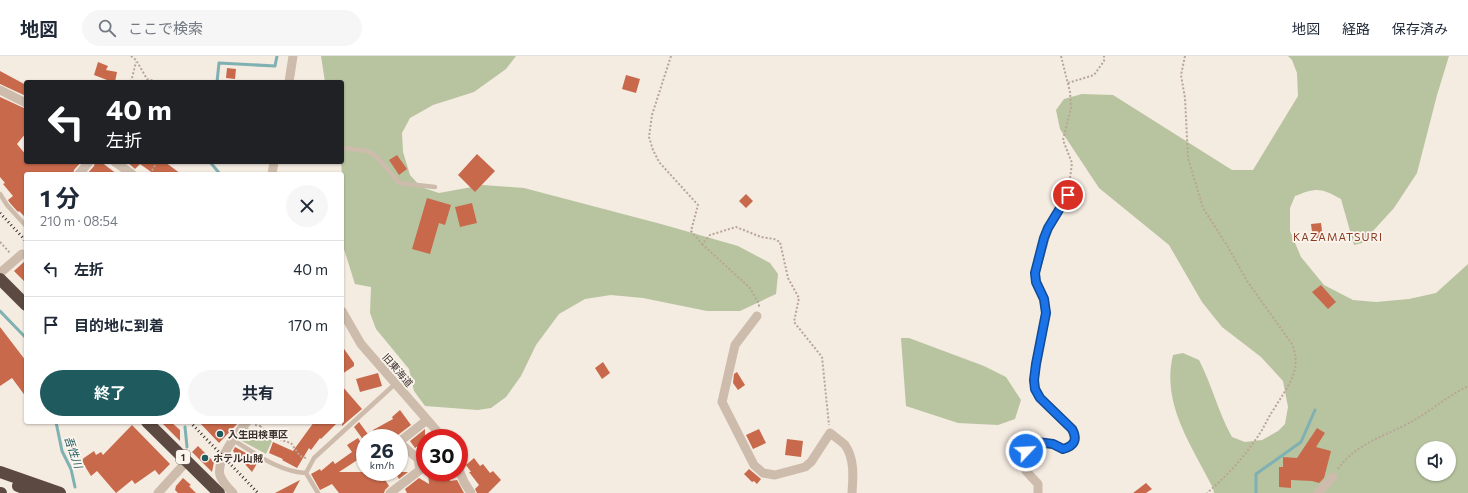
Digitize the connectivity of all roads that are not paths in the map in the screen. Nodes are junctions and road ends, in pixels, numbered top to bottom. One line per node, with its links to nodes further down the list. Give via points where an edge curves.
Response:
1 (293, 56): 2 (street)
2 (289, 80)
3 (0, 90): 4 (street)
4 (24, 102)
5 (344, 148): 10 (lane, via 367,151 377,157 399,183)
6 (87, 164): 8 (street)
7 (118, 164): 9 (street)
8 (81, 172)
9 (129, 172)
10 (435, 187)
11 (0, 194): 13 (lane)
12 (1068, 195): 41 (street, via 1048,228 1035,273 1046,313 1034,380 1040,398 1072,429 1075,442 1071,447 1063,449 1053,444 1037,442 1026,451 1026,472 1038,484)
13 (24, 224)
14 (22, 254): 15 (street)
15 (0, 273)
16 (0, 279): 17 (highway)
17 (24, 303)
18 (344, 314): 20 (street, 旧東海道, via 361,344)
19 (757, 316): 40 (street, via 735,345 722,402 754,465 763,472 775,475 805,467 830,433 845,445 851,456)
20 (395, 384): 21 (street, 旧東海道); 28 (lane, via 314,458)
21 (427, 420): 24 (street, 旧東海道); 38 (street, via 399,442 418,459 420,470)
22 (149, 424): 26 (highway, 1)
23 (244, 424): 25 (street)
24 (435, 429)
25 (233, 439): 28 (lane, via 270,462 294,473); 36 (street, via 225,453 219,473)
26 (187, 461): 34 (street); 35 (highway, 1)
27 (0, 472): 33 (highway)
28 (306, 473): 37 (lane)
29 (1333, 477): 42 (street)
30 (0, 479): 32 (highway)
31 (464, 481): 39 (street)
32 (36, 493)
33 (60, 493)
34 (158, 493)
35 (219, 493)
36 (233, 493)
37 (318, 493)
38 (390, 493)
39 (471, 493)
40 (852, 493)
41 (1038, 493)
42 (1318, 493)

